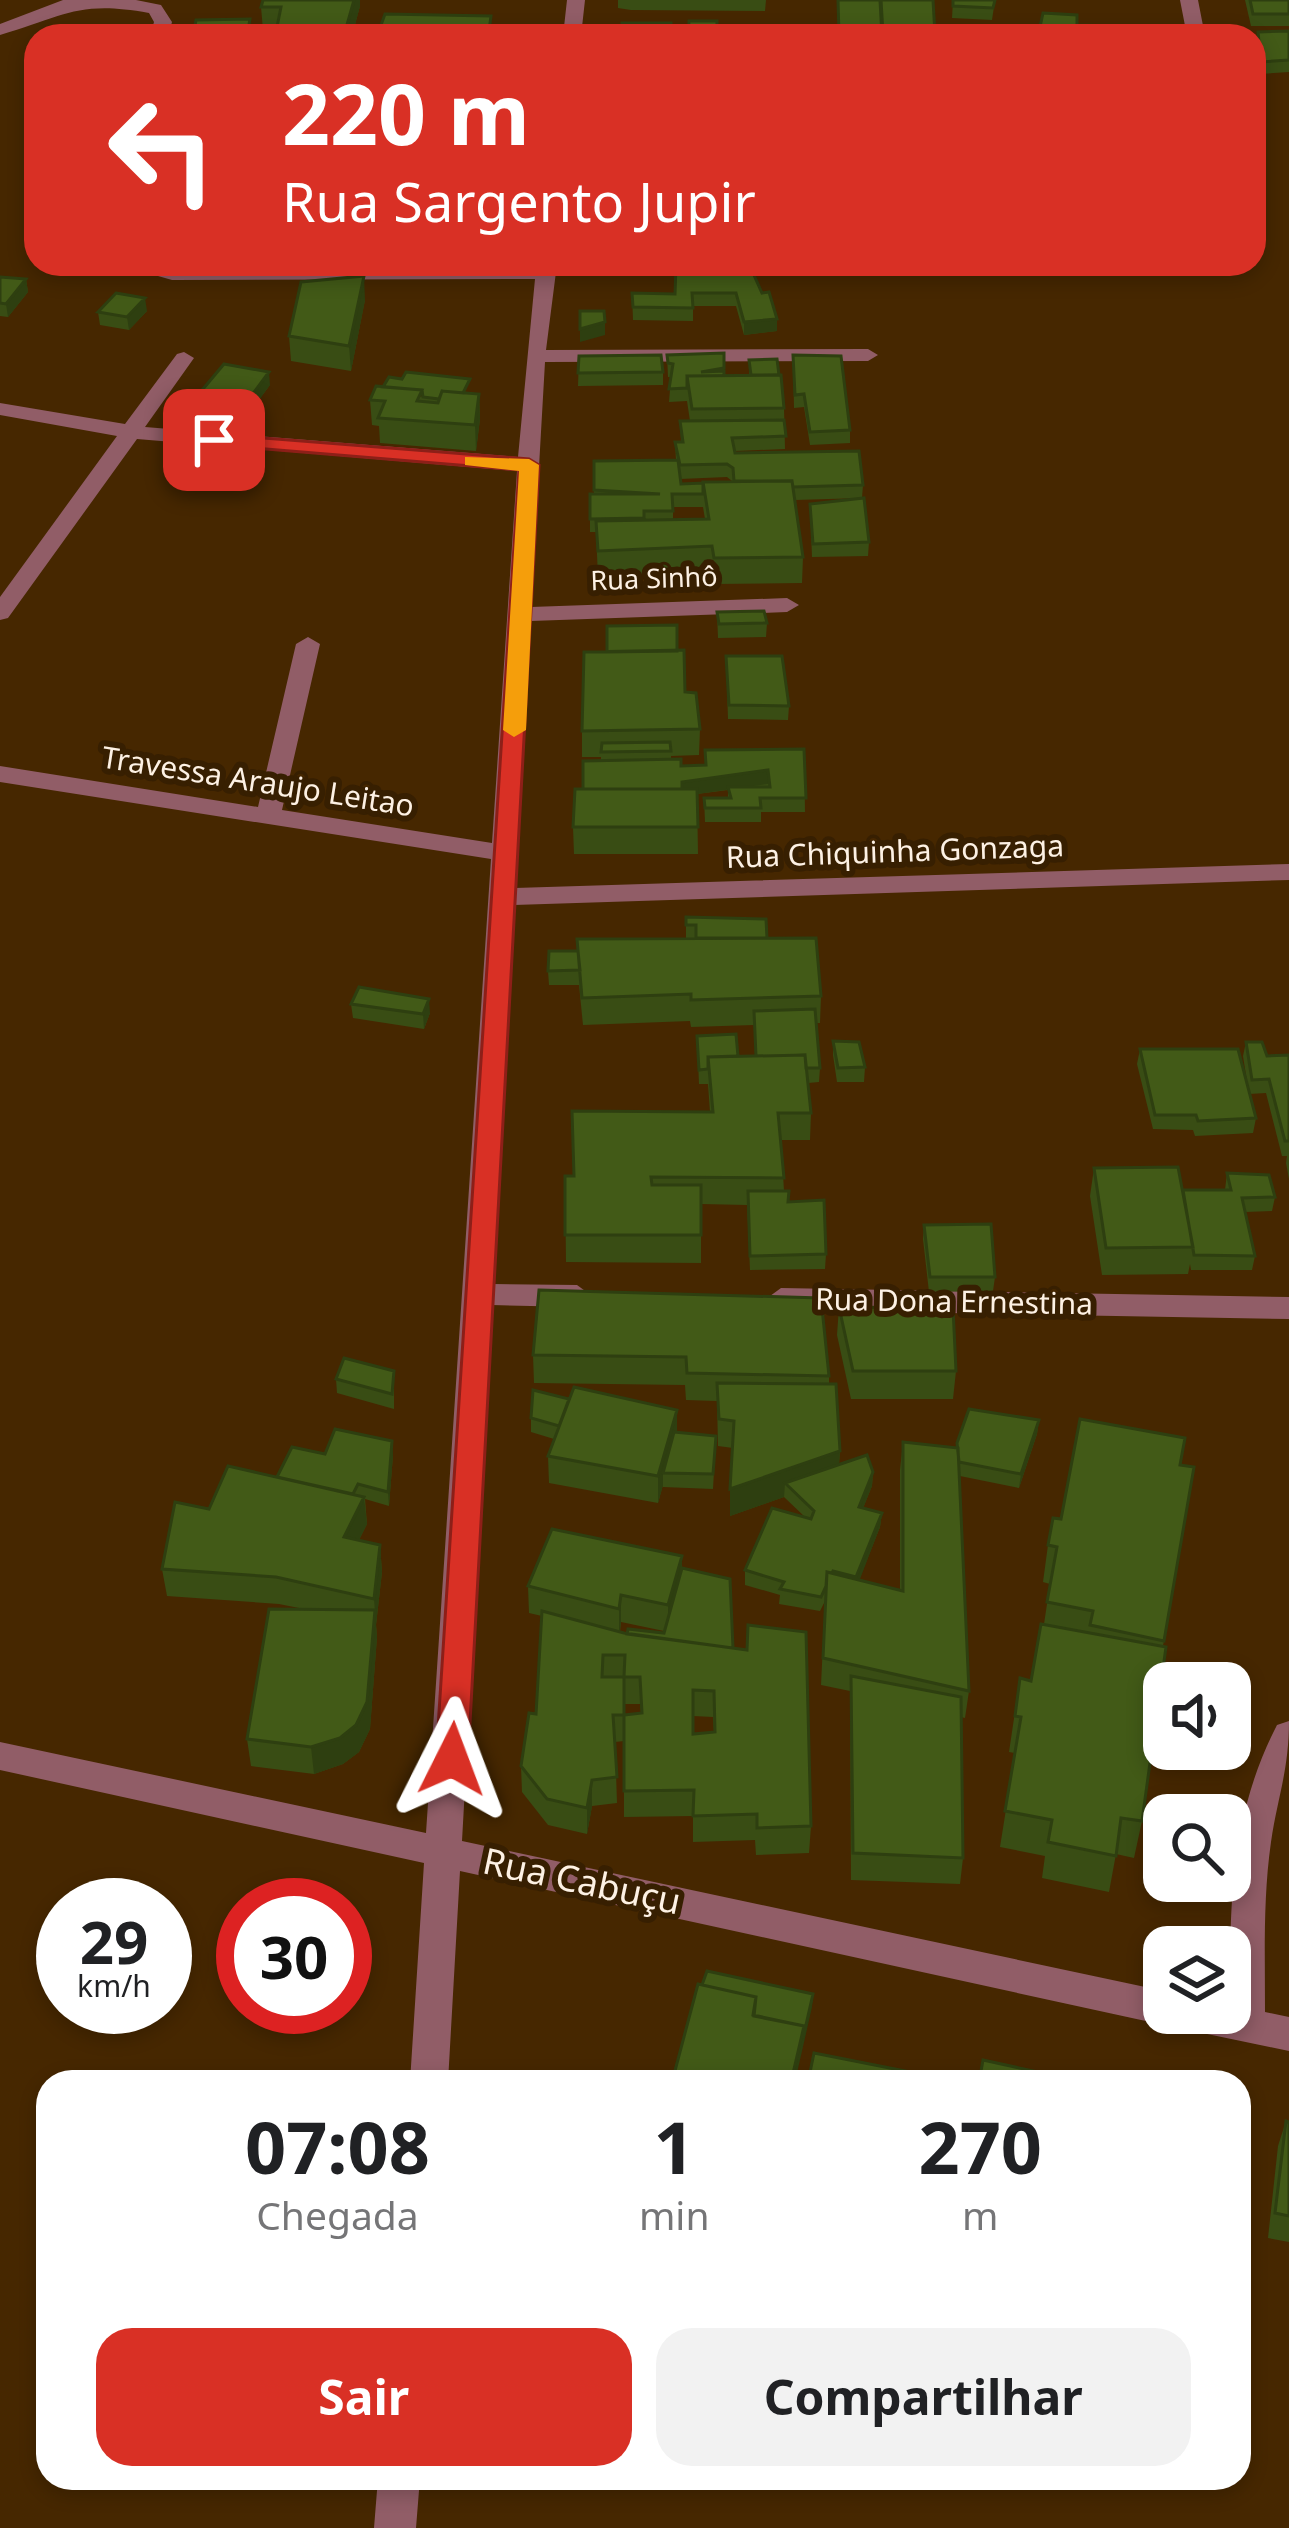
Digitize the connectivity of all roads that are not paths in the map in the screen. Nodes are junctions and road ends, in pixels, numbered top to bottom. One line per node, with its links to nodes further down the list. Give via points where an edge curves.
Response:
1 (98, 0): 5 (street)
2 (111, 0): 3 (street)
3 (133, 1): 4 (street, via 154,9)
4 (162, 24)
5 (0, 30)
6 (545, 276): 7 (street)
7 (535, 356): 8 (street); 12 (street)
8 (868, 356)
9 (184, 358): 11 (street)
10 (0, 409): 11 (street)
11 (132, 432): 12 (street); 14 (street)
12 (529, 465): 15 (street)
13 (787, 605): 15 (street, Rua Sinhô)
14 (0, 613)
15 (523, 614): 19 (street)
16 (308, 644): 18 (street)
17 (0, 774): 18 (street, Travessa Araujo Leitao)
18 (268, 818): 19 (street, Travessa Araujo Leitao)
19 (506, 853): 21 (street)
20 (1289, 872): 21 (street, Rua Chiquinha Gonzaga)
21 (504, 897): 22 (street)
22 (476, 1294): 23 (street); 28 (street)
23 (619, 1297)
24 (739, 1299): 25 (street, Rua Dona Ernestina)
25 (1289, 1308)
26 (1289, 1735): 29 (street, via 1267,1774 1247,1874)
27 (0, 1756): 28 (street, Rua Cabuçu)
28 (447, 1852): 30 (street, Rua Cabuçu); 33 (street)
29 (1247, 1926)
30 (1143, 2003)
31 (1251, 2027): 32 (street)
32 (1289, 2034)
33 (430, 2070)
34 (398, 2490): 35 (street)
35 (395, 2528)

